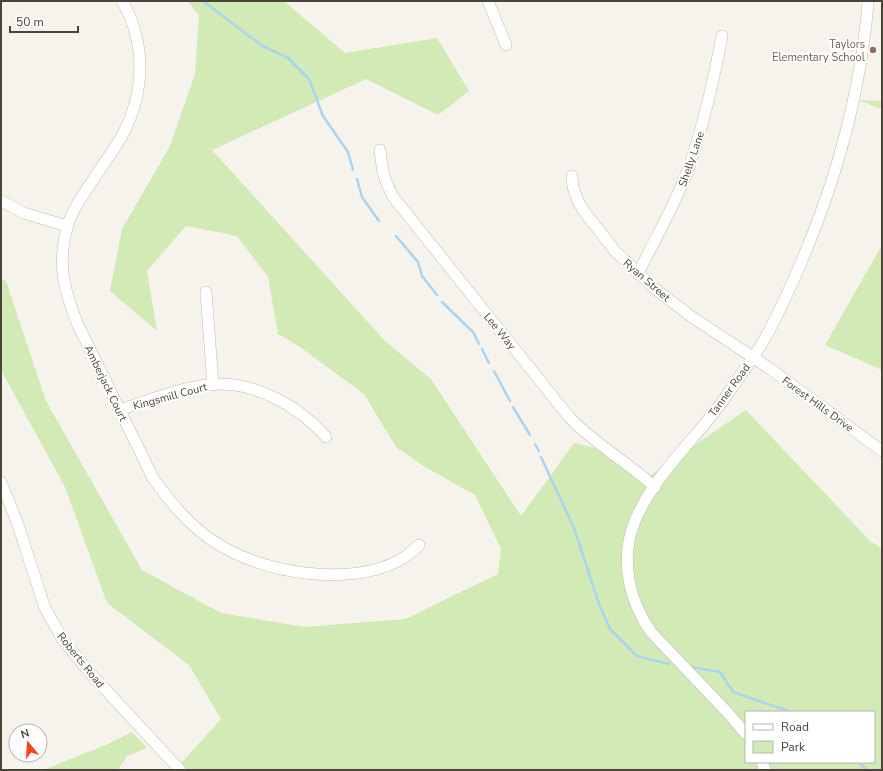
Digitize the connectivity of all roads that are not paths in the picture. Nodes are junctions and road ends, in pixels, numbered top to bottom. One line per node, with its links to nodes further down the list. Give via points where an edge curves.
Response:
1 (122, 1): 9 (street, Amberjack Court, via 135,31 140,54 137,100 123,133 80,200)
2 (488, 1): 5 (street)
3 (868, 1): 12 (street, Tanner Road, via 857,80 835,172 794,279 778,314)
4 (722, 36): 10 (street, Shelly Lane, via 709,100 691,162)
5 (506, 45)
6 (380, 150): 18 (street, Lee Way, via 382,171 394,198 569,417 590,438)
7 (572, 176): 10 (street, Ryan Street, via 573,188 584,210 615,251)
8 (1, 201): 9 (street, via 24,213)
9 (67, 226): 14 (street, Amberjack Court, via 62,270 69,303)
10 (638, 274): 12 (street, Ryan Street, via 692,317)
11 (206, 292): 13 (street)
12 (752, 358): 16 (street, Forest Hills Drive); 18 (street, Tanner Road, via 721,404)
13 (212, 384): 14 (street, Kingsmill Court); 15 (street, Kingsmill Court, via 249,388 270,395 308,418)
14 (119, 410): 19 (street, Amberjack Court, via 153,478 166,498 198,530 237,554 260,564 290,571 343,574 382,568 400,560)
15 (326, 437)
16 (882, 451)
17 (1, 482): 21 (street, Roberts Road, via 46,608 60,635 71,652)
18 (655, 487): 20 (street, Tanner Road, via 636,521 627,557 629,583 636,607 651,632)
19 (419, 545)
20 (745, 733)
21 (180, 770)

